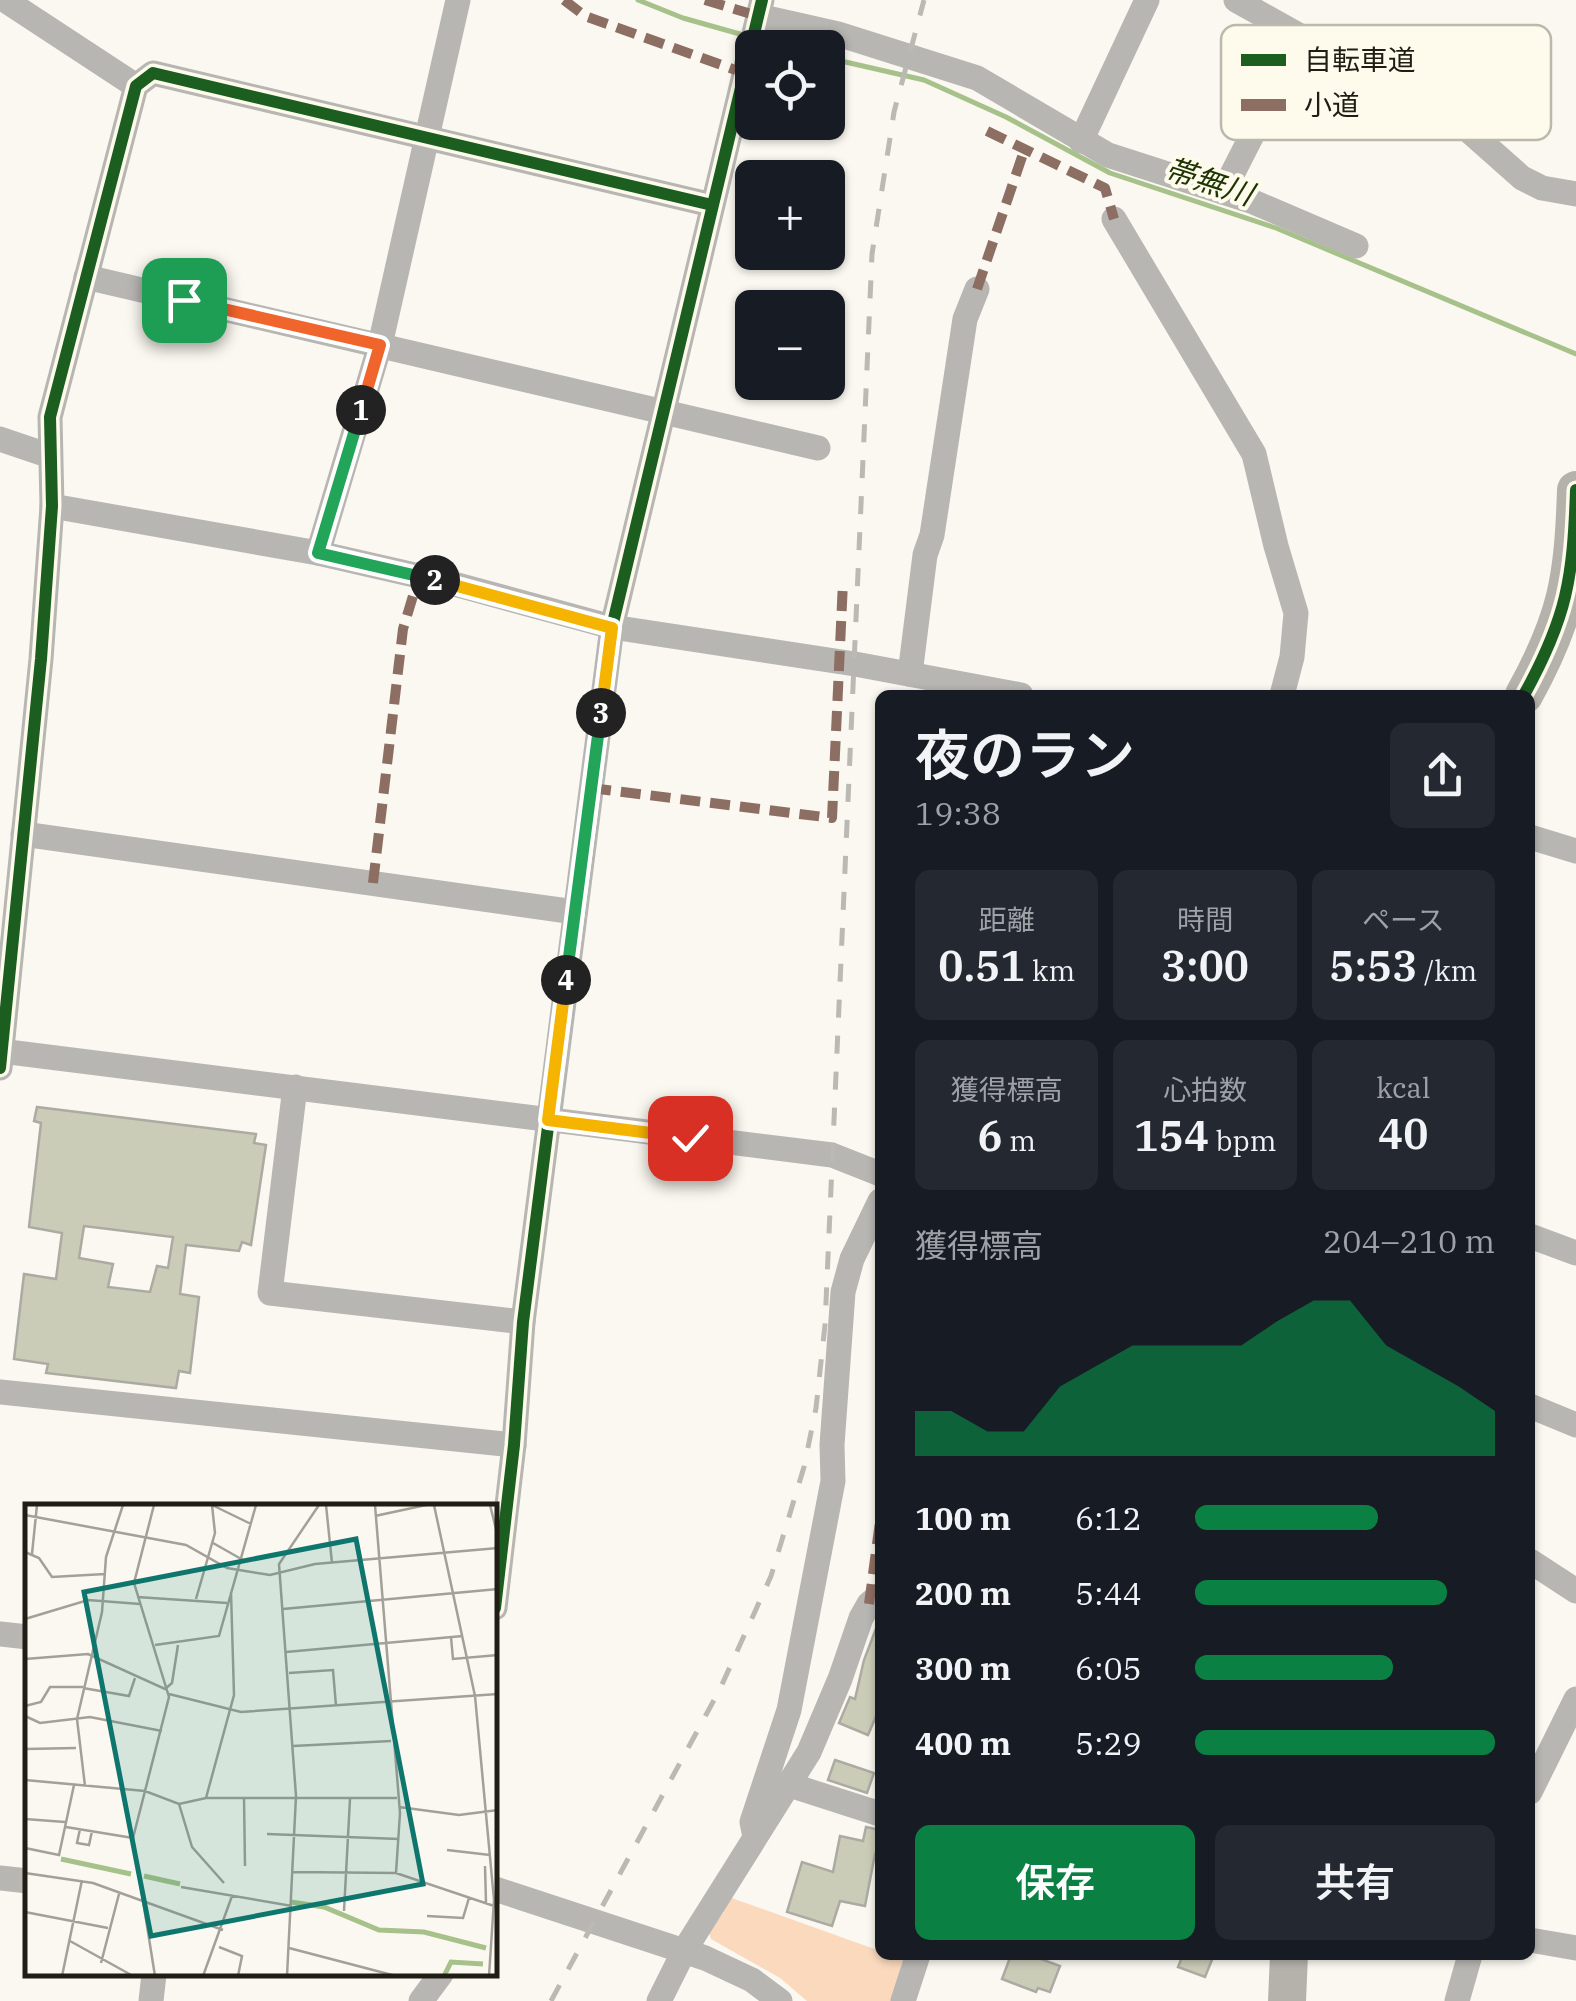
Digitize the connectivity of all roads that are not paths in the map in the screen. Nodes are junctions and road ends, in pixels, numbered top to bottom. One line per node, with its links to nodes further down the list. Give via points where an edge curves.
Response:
1 (5, 0): 7 (street)
2 (458, 0): 8 (street)
3 (1147, 0): 11 (street)
4 (1236, 0): 6 (street)
5 (756, 23): 11 (street, via 838,34 977,78); 14 (street)
6 (1280, 25)
7 (136, 86): 8 (street, via 153,72); 17 (street)
8 (426, 137): 14 (street); 19 (street)
9 (1249, 140): 12 (street)
10 (1478, 140): 13 (street, via 1522,178)
11 (1082, 141): 12 (street)
12 (1222, 192): 16 (street)
13 (1576, 194)
14 (712, 205): 20 (street)
15 (1114, 219): 31 (street, via 1254,454 1296,613)
16 (1356, 246)
17 (86, 277): 19 (street); 23 (street, via 50,417)
18 (977, 289): 29 (street, via 965,319)
19 (380, 345): 20 (street); 26 (street)
20 (662, 412): 22 (street); 28 (street)
21 (0, 439): 23 (street)
22 (818, 448)
23 (50, 456): 25 (street)
24 (1576, 490): 27 (highway)
25 (52, 506): 26 (street); 33 (street)
26 (318, 553): 28 (street)
27 (1574, 568): 32 (highway, via 1556,634)
28 (612, 628): 29 (street); 36 (street)
29 (910, 674): 30 (street)
30 (994, 690)
31 (1283, 690)
32 (1527, 690)
33 (23, 834): 36 (street); 37 (street)
34 (1535, 839): 35 (street)
35 (1576, 851)
36 (575, 912): 39 (street)
37 (1, 1057): 38 (street)
38 (295, 1087): 39 (street); 44 (street, via 270,1293)
39 (548, 1120): 40 (street, via 832,1156); 44 (street)
40 (875, 1172)
41 (875, 1211): 59 (street, via 843,1292 833,1481 789,1710 752,1822)
42 (1535, 1238): 43 (street)
43 (1576, 1253)
44 (523, 1322): 48 (street)
45 (0, 1392): 48 (street)
46 (1535, 1408): 47 (street)
47 (1576, 1425)
48 (514, 1446): 50 (street)
49 (1535, 1564): 51 (street)
50 (498, 1582)
51 (1576, 1591)
52 (875, 1599): 57 (street)
53 (0, 1634): 54 (street)
54 (25, 1638)
55 (1576, 1699): 56 (street)
56 (1535, 1782)
57 (790, 1785): 58 (street); 59 (street)
58 (875, 1812)
59 (756, 1837): 65 (street)
60 (0, 1878): 61 (street)
61 (25, 1880)
62 (498, 1890): 65 (street)
63 (1535, 1941): 64 (street)
64 (1576, 1948)
65 (684, 1950): 73 (street); 74 (street, via 731,1969)
66 (916, 1960): 75 (street)
67 (1288, 1960): 76 (highway)
68 (1468, 1960): 77 (street)
69 (154, 1976): 71 (street)
70 (440, 1976): 72 (street)
71 (151, 2001)
72 (422, 2001)
73 (659, 2001)
74 (780, 2001)
75 (903, 2001)
76 (1287, 2001)
77 (1456, 2001)

